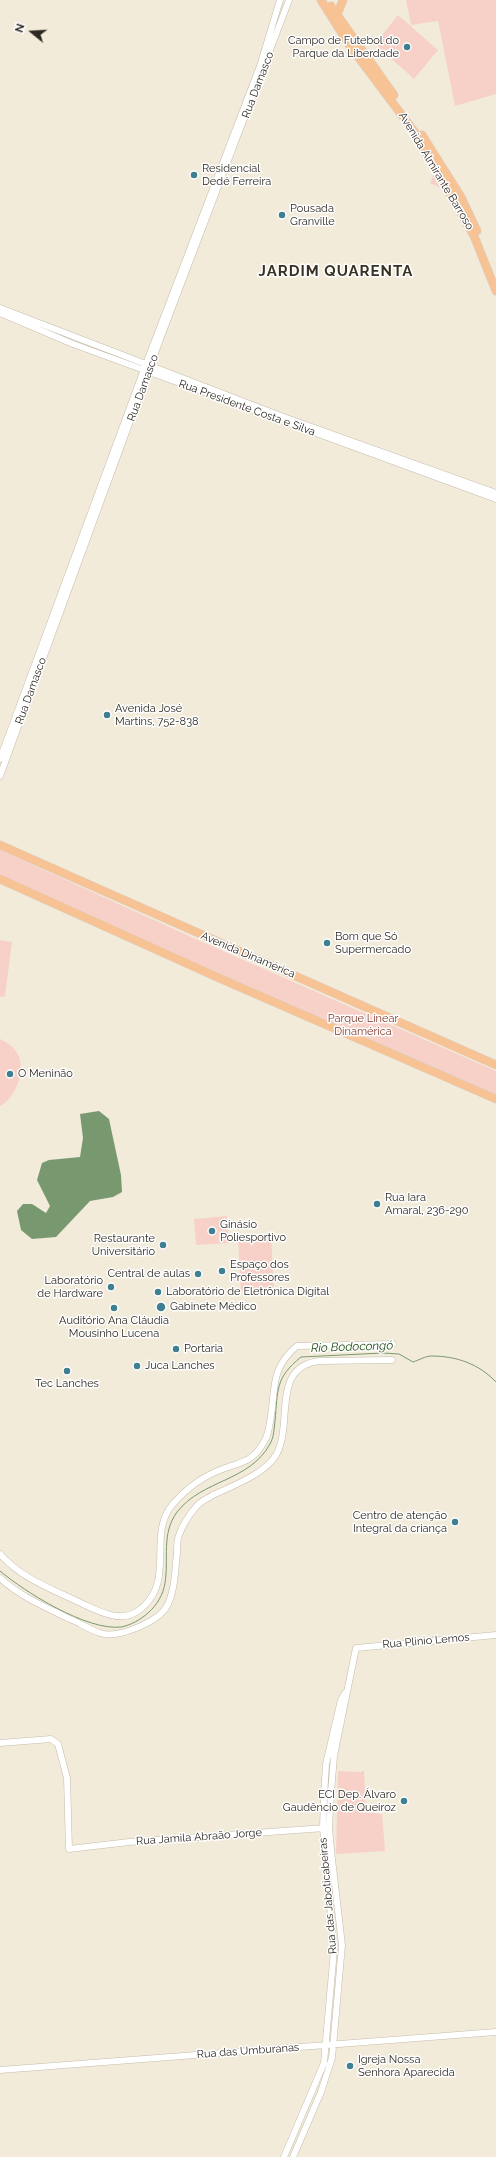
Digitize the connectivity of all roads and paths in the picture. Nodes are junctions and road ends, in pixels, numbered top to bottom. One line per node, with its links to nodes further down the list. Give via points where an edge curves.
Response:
1 (280, 0): 11 (street, Rua Damasco, via 260,66)
2 (289, 0): 11 (street, Rua Damasco)
3 (321, 0): 6 (main road, Avenida Almirante Barroso)
4 (327, 0): 6 (main road)
5 (343, 0): 6 (main road)
6 (333, 14): 7 (main road, Avenida Almirante Barroso, via 417,127 462,197); 8 (main road, Avenida Almirante Barroso, via 367,70 416,134 474,236)
7 (496, 278)
8 (496, 291)
9 (0, 308): 11 (street, Rua Presidente Costa e Silva)
10 (0, 314): 11 (street, Rua Presidente Costa e Silva, via 73,344)
11 (147, 368): 12 (street, Rua Presidente Costa e Silva); 13 (street, Rua Presidente Costa e Silva); 14 (street, Rua Damasco); 15 (street, Rua Damasco)
12 (496, 493)
13 (496, 499)
14 (0, 758)
15 (0, 776)
16 (0, 845): 18 (main road, Avenida Dinamérica)
17 (0, 879): 19 (main road, via 218,978)
18 (496, 1065)
19 (496, 1099)
20 (393, 1344): 22 (street, via 297,1346 288,1354 277,1370 272,1388 267,1438 257,1454 241,1464 220,1470 194,1484 168,1510 162,1525 160,1578 156,1593 150,1602 135,1614 126,1617 106,1614 50,1591 14,1568)
21 (392, 1360): 23 (street, via 320,1361 301,1366 289,1381 285,1396 285,1425 276,1456 259,1472 199,1503 186,1519 178,1536 174,1584 166,1607 158,1616 143,1625 119,1633 101,1634 27,1599)
22 (0, 1554)
23 (0, 1578)
24 (496, 1635): 25 (street, Rua Plinio Lemos, via 356,1648)
25 (344, 1701): 27 (street, Rua das Jaboticabeiras, via 326,1764); 28 (street, Rua das Jaboticabeiras, via 332,1764)
26 (0, 1743): 27 (street, Rua Jamila Abraão Jorge, via 49,1739 58,1744 65,1766 69,1849 128,1842)
27 (323, 1828): 28 (street, Rua Jamila Abraão Jorge); 31 (street, Rua das Jaboticabeiras, via 334,1950)
28 (330, 1828): 30 (street, Rua das Jaboticabeiras, via 342,1945)
29 (496, 2032): 30 (street, Rua das Umburanas)
30 (334, 2045): 31 (street, Rua das Umburanas); 34 (street, Rua das Jaboticabeiras, via 326,2079)
31 (326, 2046): 32 (street, Rua das Umburanas); 33 (street, Rua das Jaboticabeiras, via 324,2063 318,2079)
32 (0, 2070)
33 (284, 2157)
34 (293, 2157)

